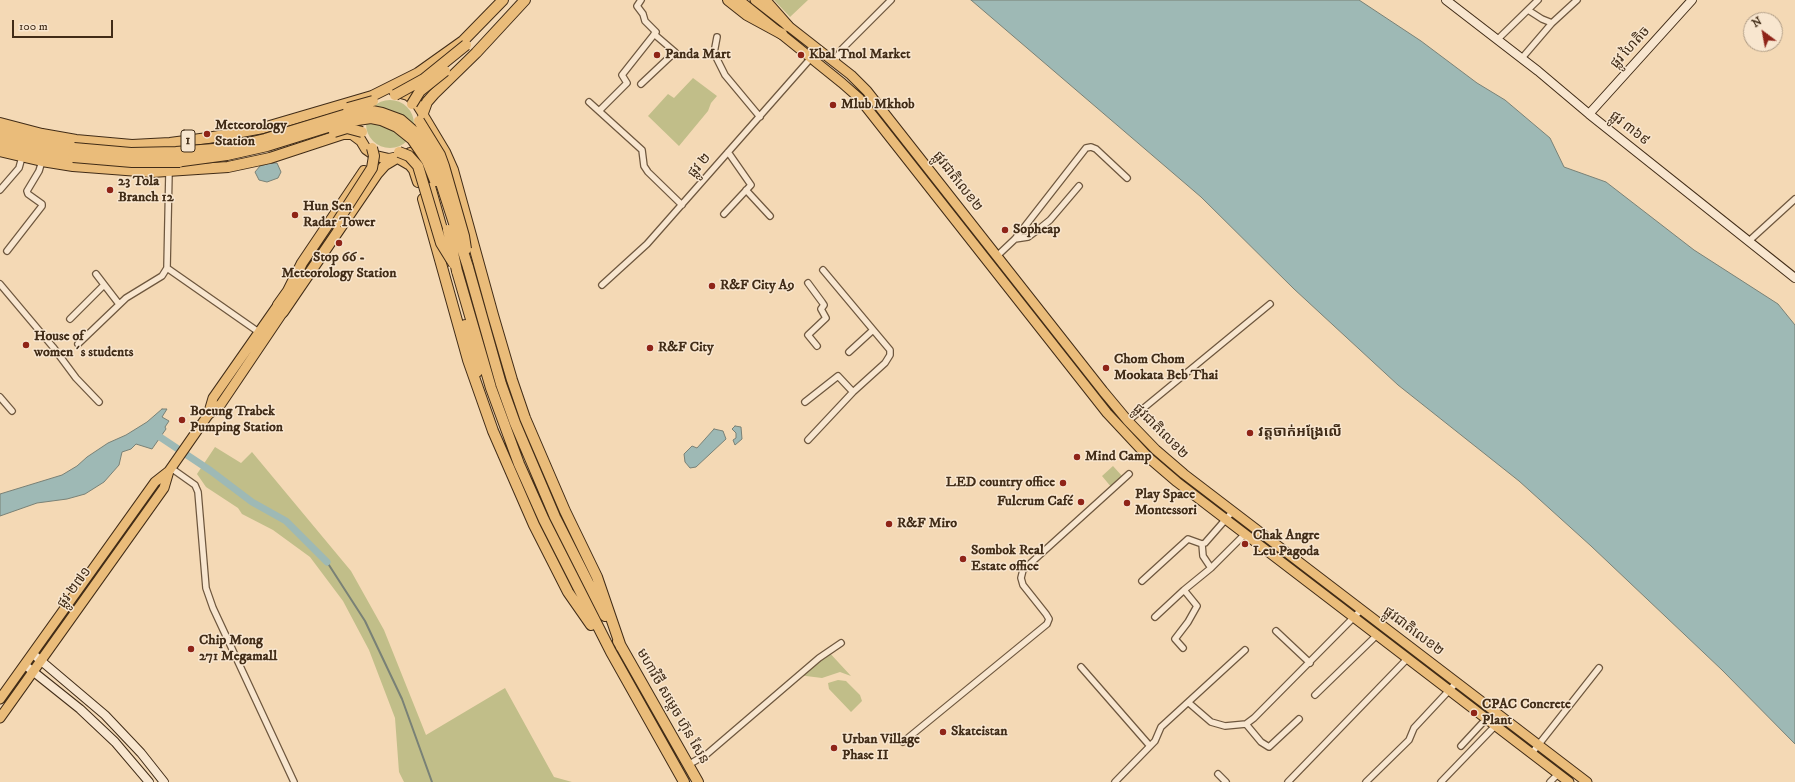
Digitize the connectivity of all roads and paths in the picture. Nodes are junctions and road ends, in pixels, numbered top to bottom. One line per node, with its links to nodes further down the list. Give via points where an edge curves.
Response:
1 (503, 0): 26 (highway, 1, via 447,54)
2 (510, 0): 21 (highway)
3 (517, 0): 21 (highway)
4 (525, 0): 33 (highway, via 434,94 427,102)
5 (641, 0): 18 (street, via 637,6 656,32)
6 (728, 0): 17 (highway, via 747,15)
7 (739, 0): 17 (main road)
8 (754, 0): 17 (main road)
9 (765, 0): 17 (highway)
10 (891, 0): 24 (street, via 842,49)
11 (1446, 0): 20 (street, ផ្លូវ ៣៦៩)
12 (1538, 0): 15 (street)
13 (1577, 0): 16 (street)
14 (1692, 0): 32 (street, ផ្លូវ ហៃតិច)
15 (1528, 10): 16 (street); 20 (street)
16 (1552, 23): 23 (street)
17 (785, 30): 22 (main road, ផ្លូវជាតិលេខ២); 24 (main road, ផ្លូវជាតិលេខ២)
18 (654, 34): 25 (street, via 675,52); 31 (street, via 622,75 627,83)
19 (717, 37): 34 (street, via 714,53 725,75)
20 (1498, 39): 23 (street, ផ្លូវ ៣៦៩)
21 (468, 47): 27 (highway, bridge, via 424,79); 30 (highway, bridge, via 420,91)
22 (811, 58): 34 (street, ផ្លូវ ២); 80 (main road, ផ្លូវជាតិលេខ២, via 859,98)
23 (1522, 58): 32 (street, ផ្លូវ ៣៦៩)
24 (834, 62): 63 (main road, ផ្លូវជាតិលេខ២, via 867,91)
25 (641, 84)
26 (382, 92): 28 (highway, 1); 33 (highway, via 396,91 408,95 416,102)
27 (395, 96): 28 (highway); 30 (highway, via 404,98)
28 (372, 98): 37 (highway, bridge, via 363,114); 38 (highway, 1, via 264,128); 48 (highway, bridge, via 264,133 209,143)
29 (589, 102): 31 (street)
30 (412, 104): 33 (highway)
31 (599, 111): 57 (street, via 642,150 644,166 648,172)
32 (1590, 114): 61 (street, ផ្លូវ ៣៦៩)
33 (422, 117): 45 (highway, via 423,135); 46 (highway, bridge, via 415,140); 64 (highway, via 446,152); 65 (highway, bridge, via 446,172 464,236)
34 (760, 117): 43 (street, ផ្លូវ ២)
35 (0, 123): 40 (highway, 1, via 76,140 132,144)
36 (0, 132): 44 (highway)
37 (361, 136): 41 (highway); 48 (highway, bridge, via 353,129 341,129 269,152 222,162 211,163); 50 (highway, 1, via 343,134 270,158)
38 (208, 138): 40 (highway, 1); 50 (highway)
39 (0, 142): 44 (highway, via 27,149)
40 (166, 143): 51 (highway)
41 (369, 148): 46 (highway); 75 (highway, via 367,167 302,263); 75 (highway, bridge, via 374,156 372,168 308,266)
42 (0, 151): 47 (highway, 1)
43 (728, 152): 55 (street, via 751,184); 57 (street, ផ្លូវ ២)
44 (73, 153): 48 (highway, bridge, via 131,153)
45 (410, 153): 46 (highway); 67 (highway, via 421,160 429,180 446,242)
46 (397, 156): 67 (highway, via 410,165 417,176); 67 (highway, bridge, via 409,156 418,166); 79 (highway, via 377,174)
47 (22, 157): 49 (highway, 1); 54 (street, via 19,168)
48 (176, 157): 65 (highway, bridge, via 266,139 358,112 372,111 392,116 401,120 417,134 433,158); 67 (highway, bridge, via 227,155 267,146 358,118 389,123 404,131 427,161 451,240)
49 (42, 161): 51 (highway, 1, via 131,172); 62 (street, via 27,191 42,206)
50 (211, 168): 51 (highway, 1)
51 (168, 172): 66 (street)
52 (1127, 178): 60 (street, via 1096,149 1086,148)
53 (1079, 186): 60 (street, via 1039,229 1028,237)
54 (0, 190)
55 (746, 190): 58 (street); 59 (street)
56 (1795, 199): 61 (street)
57 (682, 205): 74 (street, ផ្លូវ ២, via 647,244)
58 (724, 214)
59 (770, 216)
60 (1015, 238): 63 (street)
61 (1749, 241): 70 (street, ផ្លូវ ៣៦៩)
62 (7, 251)
63 (997, 256): 76 (main road, ផ្លូវជាតិលេខ២)
64 (477, 260): 67 (highway); 102 (highway, via 523,412)
65 (468, 267): 103 (highway, via 501,384 529,459)
66 (167, 268): 77 (street, via 162,276); 83 (street)
67 (450, 269): 104 (highway, via 519,464); 105 (highway, via 468,360 509,468)
68 (824, 270): 82 (street)
69 (96, 274): 73 (street)
70 (1794, 276)
71 (808, 283): 85 (street, via 824,304 821,309 826,318 808,335)
72 (0, 284): 91 (street, via 76,378)
73 (104, 285): 77 (street); 81 (street)
74 (602, 285)
75 (290, 286): 79 (highway)
76 (1033, 302): 80 (main road); 87 (main road, ផ្លូវជាតិលេខ២)
77 (119, 304): 84 (street)
78 (1270, 304): 94 (street)
79 (280, 308): 83 (main road, ផ្លូវ ២៧១)
80 (1025, 308): 90 (main road, ផ្លូវជាតិលេខ២)
81 (70, 319)
82 (873, 330): 86 (street); 88 (street, via 890,350 890,355 885,363)
83 (262, 334): 96 (main road, ផ្លូវ ២៧១, via 221,404 208,415)
84 (78, 344)
85 (817, 346)
86 (849, 352)
87 (1103, 391): 90 (main road); 94 (main road, ផ្លូវជាតិលេខ២)
88 (853, 392): 92 (street, via 838,376); 95 (street)
89 (0, 397): 93 (street)
90 (1095, 397): 99 (main road, ផ្លូវជាតិលេខ២, via 1149,458)
91 (99, 402)
92 (805, 402)
93 (12, 412)
94 (1128, 421): 98 (main road, ផ្លូវជាតិលេខ២, via 1172,465)
95 (808, 440)
96 (171, 468): 119 (main road, ផ្លូវ ២៧១, via 155,482); 121 (main road, ផ្លូវ ២៧១, via 164,488); 147 (street, via 195,485 198,492 206,588)
97 (1129, 474): 137 (street, via 1023,570 1023,584 1049,618 1047,624)
98 (1233, 511): 99 (street); 109 (main road, ផ្លូវជាតិលេខ២)
99 (1226, 520): 100 (main road, ផ្លូវជាតិលេខ២); 101 (street)
100 (1245, 534): 106 (street); 111 (main road, ផ្លូវជាតិលេខ២)
101 (1202, 544): 106 (street, via 1203,556); 107 (street, via 1188,540)
102 (585, 552): 103 (highway); 115 (highway, via 597,577)
103 (575, 557): 104 (highway); 115 (highway)
104 (565, 562): 105 (highway); 118 (highway)
105 (555, 567): 118 (highway, via 568,592)
106 (1211, 568): 108 (street)
107 (1142, 581)
108 (1184, 590): 110 (street); 116 (street, via 1197,606 1175,639)
109 (1361, 610): 111 (street); 127 (main road, ផ្លូវជាតិលេខ២)
110 (1155, 617)
111 (1354, 618): 113 (main road, ផ្លូវជាតិលេខ២); 122 (street)
112 (1276, 631): 122 (street)
113 (1377, 635): 120 (main road, ផ្លូវជាតិលេខ២); 129 (street)
114 (841, 643): 142 (street, via 819,658 707,754)
115 (621, 646): 142 (highway, មហាវិថី សម្តេច ហ៊ុន សែន)
116 (1183, 648)
117 (1245, 650): 131 (street)
118 (611, 652): 148 (highway, មហាវិថី សម្តេច ហ៊ុន សែន)
119 (33, 654): 121 (street); 123 (main road, ផ្លូវ ២៧១)
120 (1407, 659): 128 (main road, ផ្លូវជាតិលេខ២); 152 (street)
121 (41, 660): 126 (main road, ផ្លូវ ២៧១); 146 (street, via 105,714)
122 (1310, 663): 135 (street)
123 (25, 665): 126 (street); 130 (main road, ផ្លូវ ២៧១)
124 (1081, 667): 139 (street)
125 (1599, 668): 138 (street)
126 (34, 670): 132 (main road, ផ្លូវ ២៧១); 145 (street, via 116,742)
127 (1456, 682): 128 (street); 138 (main road, ផ្លូវជាតិលេខ២)
128 (1449, 690): 133 (main road, ផ្លូវជាតិលេខ២); 153 (street, via 1414,728 1409,740)
129 (1315, 695)
130 (0, 699)
131 (1189, 703): 135 (street, via 1211,722 1225,726); 139 (street, via 1161,727)
132 (0, 718)
133 (1486, 718): 136 (main road, ផ្លូវជាតិលេខ២); 140 (street)
134 (1299, 719): 135 (street, via 1269,747 1261,742)
135 (1246, 724)
136 (1495, 726): 141 (main road, ផ្លូវជាតិលេខ២); 154 (street)
137 (903, 742)
138 (1538, 745): 141 (street); 157 (main road, ផ្លូវជាតិលេខ២)
139 (1150, 746): 150 (street)
140 (1461, 746)
141 (1532, 754): 144 (main road, ផ្លូវជាតិលេខ២)
142 (688, 765): 149 (highway, មហាវិថី សម្តេច ហ៊ុន សែន)
143 (1218, 774): 151 (street)
144 (1558, 774): 155 (street); 156 (main road, ផ្លូវជាតិលេខ២)
145 (149, 782)
146 (164, 782)
147 (294, 782)
148 (684, 782)
149 (698, 782)
150 (1115, 782)
151 (1226, 782)
152 (1288, 782)
153 (1366, 782)
154 (1441, 782)
155 (1550, 782)
156 (1569, 782)
157 (1587, 782)

